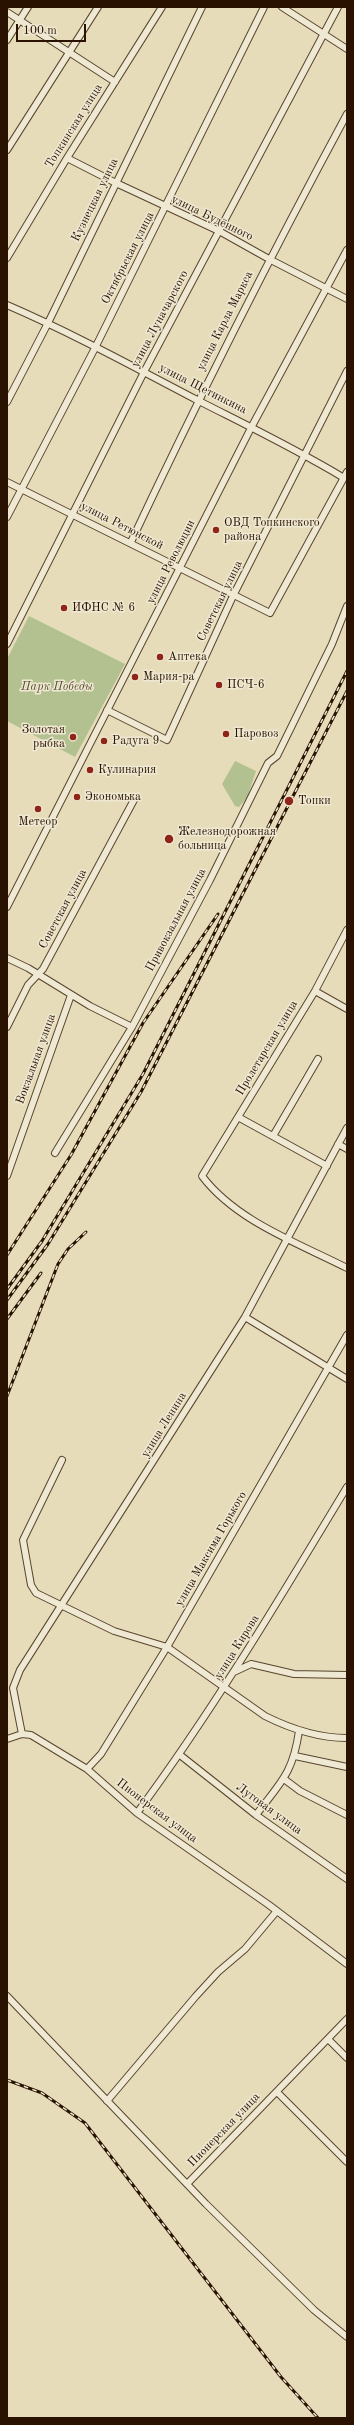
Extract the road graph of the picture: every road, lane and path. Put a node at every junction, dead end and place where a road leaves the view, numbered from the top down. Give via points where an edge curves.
1 (28, 7) edge
2 (98, 7) edge
3 (162, 7) edge
4 (202, 7) edge
5 (264, 7) edge
6 (282, 7) edge
7 (338, 7) edge
8 (7, 12) edge
9 (19, 21) junction
10 (323, 33) junction
11 (7, 40) edge
12 (347, 50) edge
13 (69, 54) junction
14 (115, 82) junction
15 (347, 114) edge
16 (7, 150) edge
17 (66, 158) junction
18 (116, 183) junction
19 (166, 207) junction
20 (219, 231) junction
21 (347, 250) edge
22 (7, 258) edge
23 (269, 260) junction
24 (327, 289) junction
25 (347, 299) edge
26 (7, 305) edge
27 (48, 323) junction
28 (95, 348) junction
29 (347, 371) edge
30 (144, 372) junction
31 (198, 400) junction
32 (7, 402) edge
33 (252, 426) junction
34 (305, 454) junction
35 (345, 475) edge
36 (7, 482) edge
37 (20, 489) junction
38 (72, 513) junction
39 (7, 517) edge
40 (131, 542) junction
41 (180, 568) junction
42 (233, 596) junction
43 (347, 606) edge
44 (7, 644) edge
45 (107, 710) junction
46 (135, 798) dead end
47 (7, 907) edge
48 (347, 930) edge
49 (7, 958) edge
50 (38, 974) junction
51 (315, 991) junction
52 (71, 995) junction
53 (347, 1009) edge
54 (7, 1027) edge
55 (132, 1027) junction
56 (318, 1059) dead end
57 (238, 1117) junction
58 (347, 1128) edge
59 (273, 1136) junction
60 (338, 1144) junction
61 (347, 1149) edge
62 (55, 1153) dead end
63 (327, 1166) junction
64 (7, 1176) edge
65 (288, 1238) junction
66 (347, 1268) edge
67 (245, 1317) junction
68 (347, 1335) edge
69 (328, 1367) junction
70 (347, 1378) edge
71 (62, 1460) dead end
72 (347, 1487) edge
73 (62, 1607) junction
74 (166, 1647) junction
75 (234, 1672) junction
76 (347, 1675) edge
77 (224, 1688) junction
78 (299, 1731) junction
79 (22, 1734) junction
80 (347, 1738) edge
81 (7, 1739) edge
82 (180, 1755) junction
83 (295, 1756) junction
84 (347, 1767) edge
85 (87, 1769) junction
86 (284, 1779) junction
87 (137, 1812) junction
88 (256, 1815) junction
89 (347, 1815) edge
90 (347, 1879) edge
91 (276, 1912) junction
92 (347, 1964) edge
93 (7, 1996) edge
94 (347, 2019) edge
95 (328, 2039) junction
96 (347, 2058) edge
97 (277, 2092) junction
98 (107, 2102) junction
99 (347, 2162) edge
100 (187, 2184) junction
101 (347, 2337) edge

1 - 9 street
2 - 13 street
3 - 14 street, Топкинская улица
4 - 18 street, Кузнецкая улица
5 - 19 street, Октябрьская улица
6 - 10 street
7 - 10 street, улица Луначарского
8 - 9 street
9 - 11 street
9 - 13 street
10 - 12 street
10 - 20 street, улица Луначарского
13 - 14 street
13 - 16 street
14 - 17 street, Топкинская улица
15 - 23 street, улица Карла Маркса
17 - 18 street, улица Будённого
17 - 22 street, Топкинская улица
18 - 19 street, улица Будённого
18 - 27 street, Кузнецкая улица
19 - 20 street, улица Будённого
19 - 28 street, Октябрьская улица
20 - 23 street, улица Будённого
20 - 30 street, улица Луначарского
21 - 24 street, улица Революции
23 - 24 street, улица Будённого
23 - 31 street, улица Карла Маркса
24 - 25 street, улица Будённого
24 - 33 street, улица Революции
26 - 27 street, улица Щетинкина
27 - 28 street, улица Щетинкина
27 - 32 street, Кузнецкая улица
28 - 30 street, улица Щетинкина
28 - 37 street, Октябрьская улица
29 - 34 street, Советская улица
30 - 31 street, улица Щетинкина
30 - 38 street, улица Луначарского
31 - 33 street, улица Щетинкина
31 - 40 street, улица Карла Маркса
33 - 34 street, улица Щетинкина
33 - 41 street, улица Революции
34 - 35 street, улица Щетинкина
34 - 42 street, Советская улица
35 - 42 street, улица Ретюнской via 270,613
36 - 37 street, улица Ретюнской
37 - 38 street, улица Ретюнской
37 - 39 street, Октябрьская улица
38 - 40 street, улица Ретюнской
38 - 44 street, улица Луначарского
40 - 41 street, улица Ретюнской
41 - 42 street, улица Ретюнской
41 - 45 street, улица Революции
42 - 45 street, Советская улица via 167,740
43 - 55 street, Привокзальная улица via 332,644 277,756 268,763 210,880
45 - 47 street, улица Революции
46 - 50 street, Советская улица
48 - 51 street, Пролетарская улица
49 - 50 street
50 - 52 street
50 - 54 street, Советская улица via 28,985
51 - 53 street
51 - 57 street, Пролетарская улица
52 - 55 street
52 - 64 street, Вокзальная улица
55 - 62 street, Привокзальная улица
56 - 59 street
57 - 59 street
57 - 65 street, Пролетарская улица via 202,1176 228,1202
58 - 60 street, улица Ленина
59 - 63 street
60 - 61 street
60 - 63 street, улица Ленина
63 - 65 street, улица Ленина
65 - 66 street
65 - 67 street, улица Ленина
67 - 69 street
67 - 73 street, улица Ленина
68 - 69 street, улица Максима Горького
69 - 70 street
69 - 74 street, улица Максима Горького
71 - 73 street via 23,1540 32,1589
72 - 75 street, улица Кирова
73 - 74 street via 114,1631
73 - 79 street, улица Ленина via 14,1683
74 - 77 street
74 - 85 street, улица Максима Горького via 101,1754
75 - 76 street via 251,1664 294,1674
75 - 77 street, улица Кирова
77 - 78 street via 265,1716
77 - 82 street, улица Кирова
78 - 80 street via 326,1737
78 - 83 street
79 - 81 street
79 - 85 street, Пионерская улица via 37,1739
82 - 87 street, улица Кирова
82 - 88 street, Луговая улица
83 - 84 street
83 - 86 street
85 - 87 street, Пионерская улица
86 - 88 street
86 - 89 street via 300,1791
87 - 91 street, Пионерская улица
88 - 90 street, Луговая улица
91 - 92 street, Пионерская улица
91 - 98 street via 245,1949 218,1972 190,2002
93 - 98 street
94 - 95 street, Пионерская улица
95 - 96 street
95 - 97 street, Пионерская улица
97 - 99 street, Пионерская улица
97 - 100 street, Пионерская улица
98 - 100 street
100 - 101 street via 314,2310

